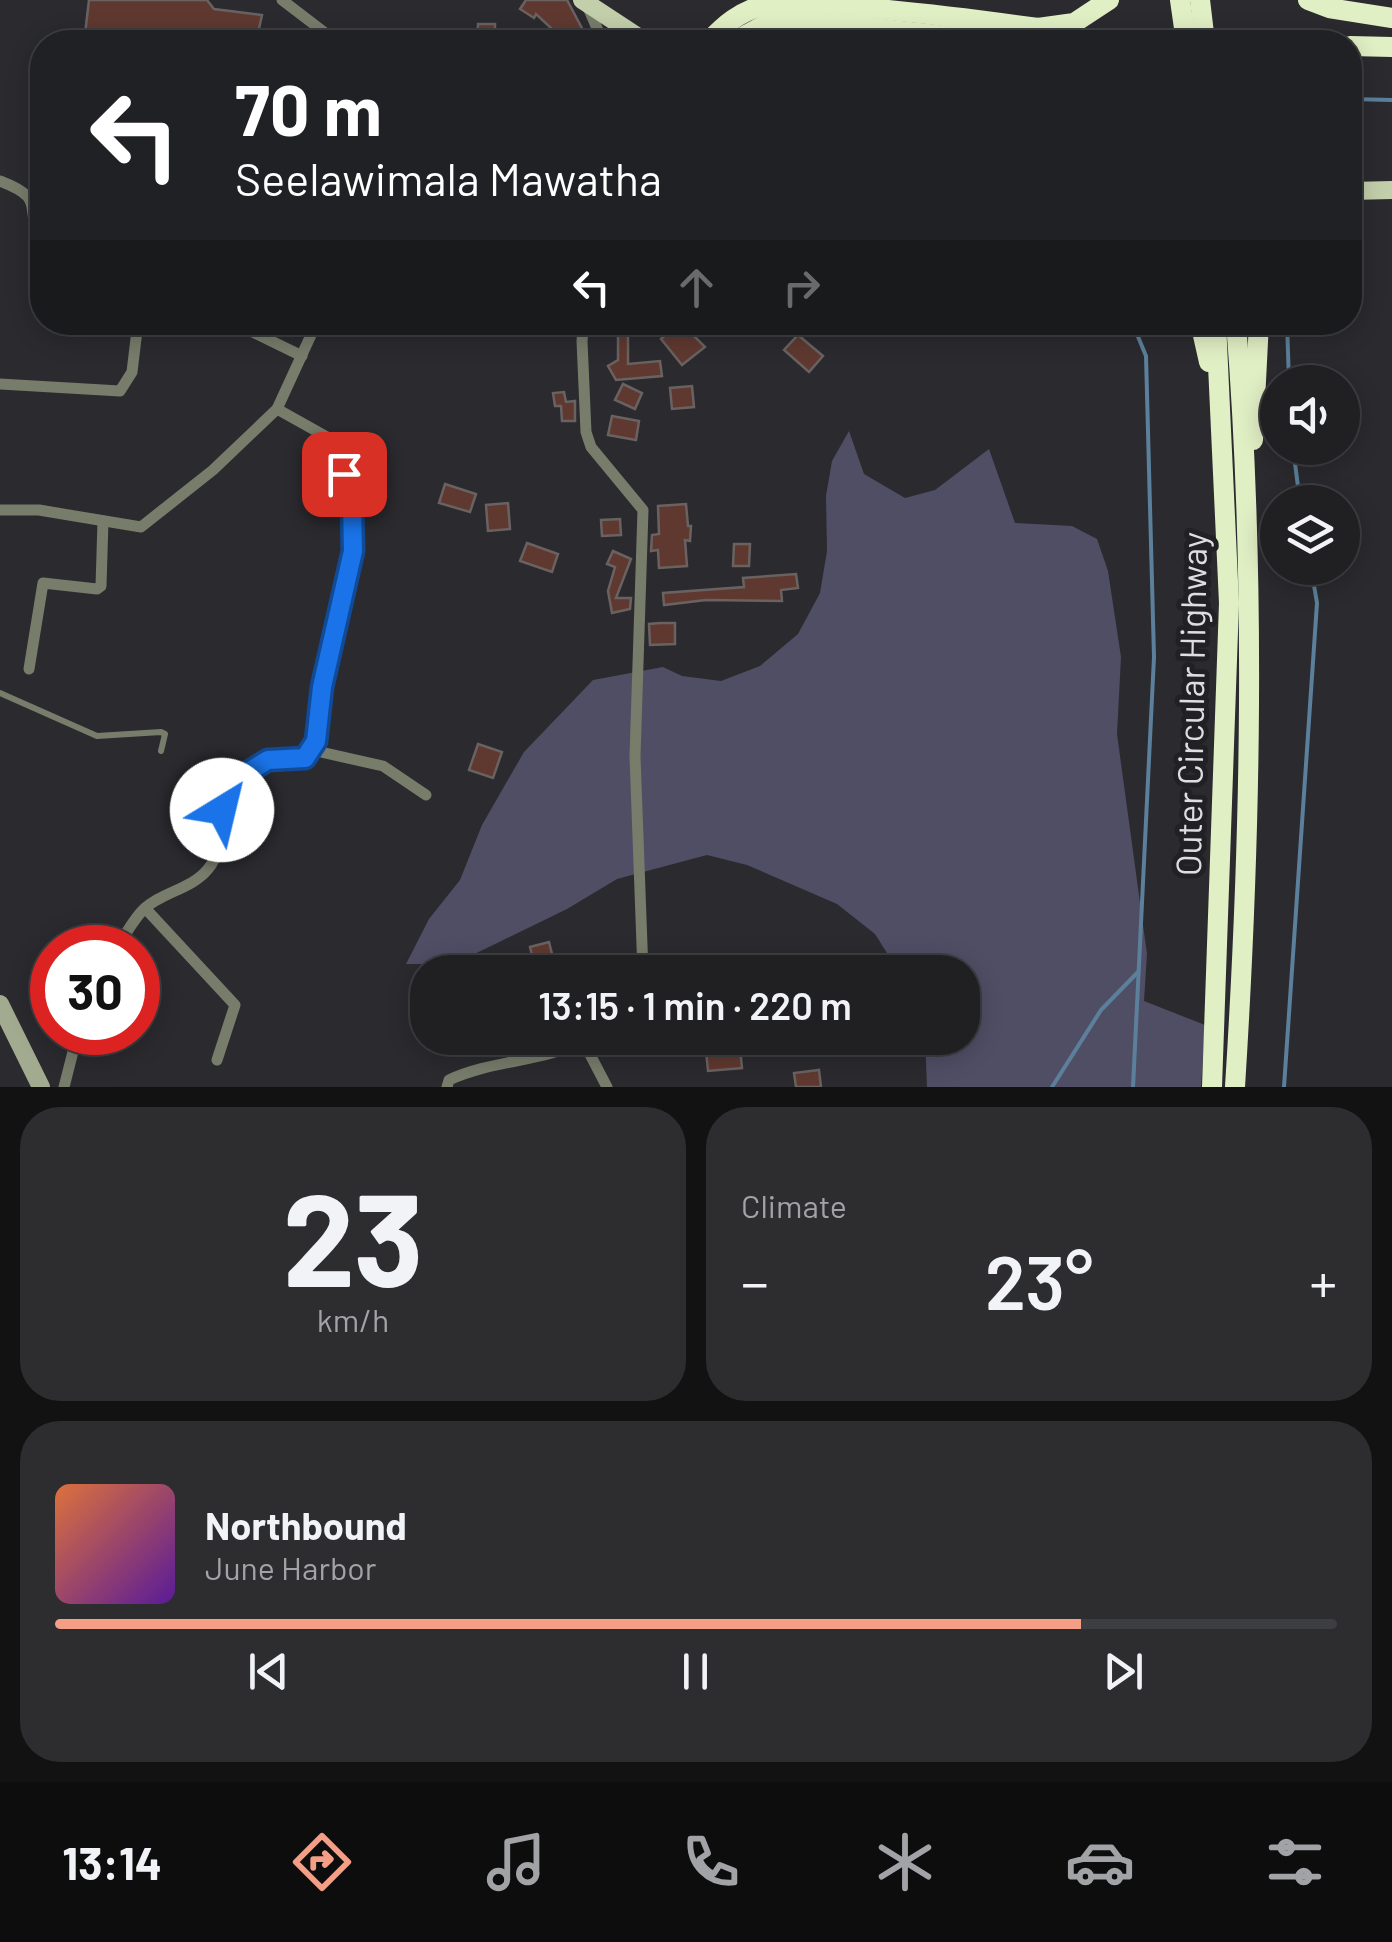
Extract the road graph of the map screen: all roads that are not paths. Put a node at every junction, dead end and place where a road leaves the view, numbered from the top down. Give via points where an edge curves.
1 (282, 0) edge
2 (1109, 0) edge
3 (1180, 0) edge
4 (1200, 0) edge
5 (1308, 0) edge
6 (584, 1) edge
7 (1392, 18) edge
8 (321, 30) edge
9 (597, 30) edge
10 (628, 30) edge
11 (719, 30) edge
12 (755, 30) edge
13 (886, 30) edge
14 (1184, 30) edge
15 (1204, 30) edge
16 (1362, 46) edge
17 (1392, 46) edge
18 (0, 180) edge
19 (1392, 190) edge
20 (1362, 191) edge
21 (30, 198) edge
22 (136, 335) edge
23 (259, 335) edge
24 (311, 335) edge
25 (583, 335) edge
26 (1203, 335) edge
27 (1217, 335) edge
28 (1237, 335) edge
29 (1258, 335) edge
30 (302, 356) junction
31 (0, 384) edge
32 (277, 409) junction
33 (1224, 422) junction
34 (0, 510) edge
35 (103, 522) junction
36 (1246, 554) junction
37 (29, 669) dead end
38 (0, 692) edge
39 (161, 751) dead end
40 (308, 754) junction
41 (426, 795) dead end
42 (145, 908) junction
43 (133, 925) edge
44 (641, 955) edge
45 (0, 1004) edge
46 (72, 1055) edge
47 (536, 1055) edge
48 (592, 1055) edge
49 (217, 1060) dead end
50 (41, 1087) edge
51 (64, 1087) edge
52 (446, 1087) edge
53 (607, 1087) edge
54 (1212, 1087) edge
55 (1235, 1087) edge

1 - 8 street
2 - 11 highway via 1074,23 1038,28 844,2 767,4
3 - 14 highway
4 - 15 highway
5 - 7 highway
6 - 9 street
6 - 10 main road
12 - 13 highway via 808,22
16 - 17 highway
18 - 21 street
19 - 20 main road
22 - 31 street via 132,372 120,391
23 - 30 street
24 - 30 street
25 - 44 street via 586,432 643,510 635,740
26 - 33 highway
27 - 33 highway, Outer Circular Highway
28 - 36 highway, Outer Circular Highway
29 - 36 highway
30 - 32 street
32 - 35 street via 141,528
32 - 40 street via 336,442 352,507 353,551
33 - 54 highway, Outer Circular Highway via 1230,604
34 - 35 street
35 - 37 street via 102,586 43,583
36 - 55 highway, Outer Circular Highway via 1246,910
38 - 39 lane via 96,736 161,732
40 - 41 street via 383,766
40 - 42 street via 268,760 240,777 222,810 210,868
42 - 43 street
42 - 49 street via 235,1004
45 - 50 street
46 - 51 street
47 - 52 street via 477,1066
48 - 53 street

